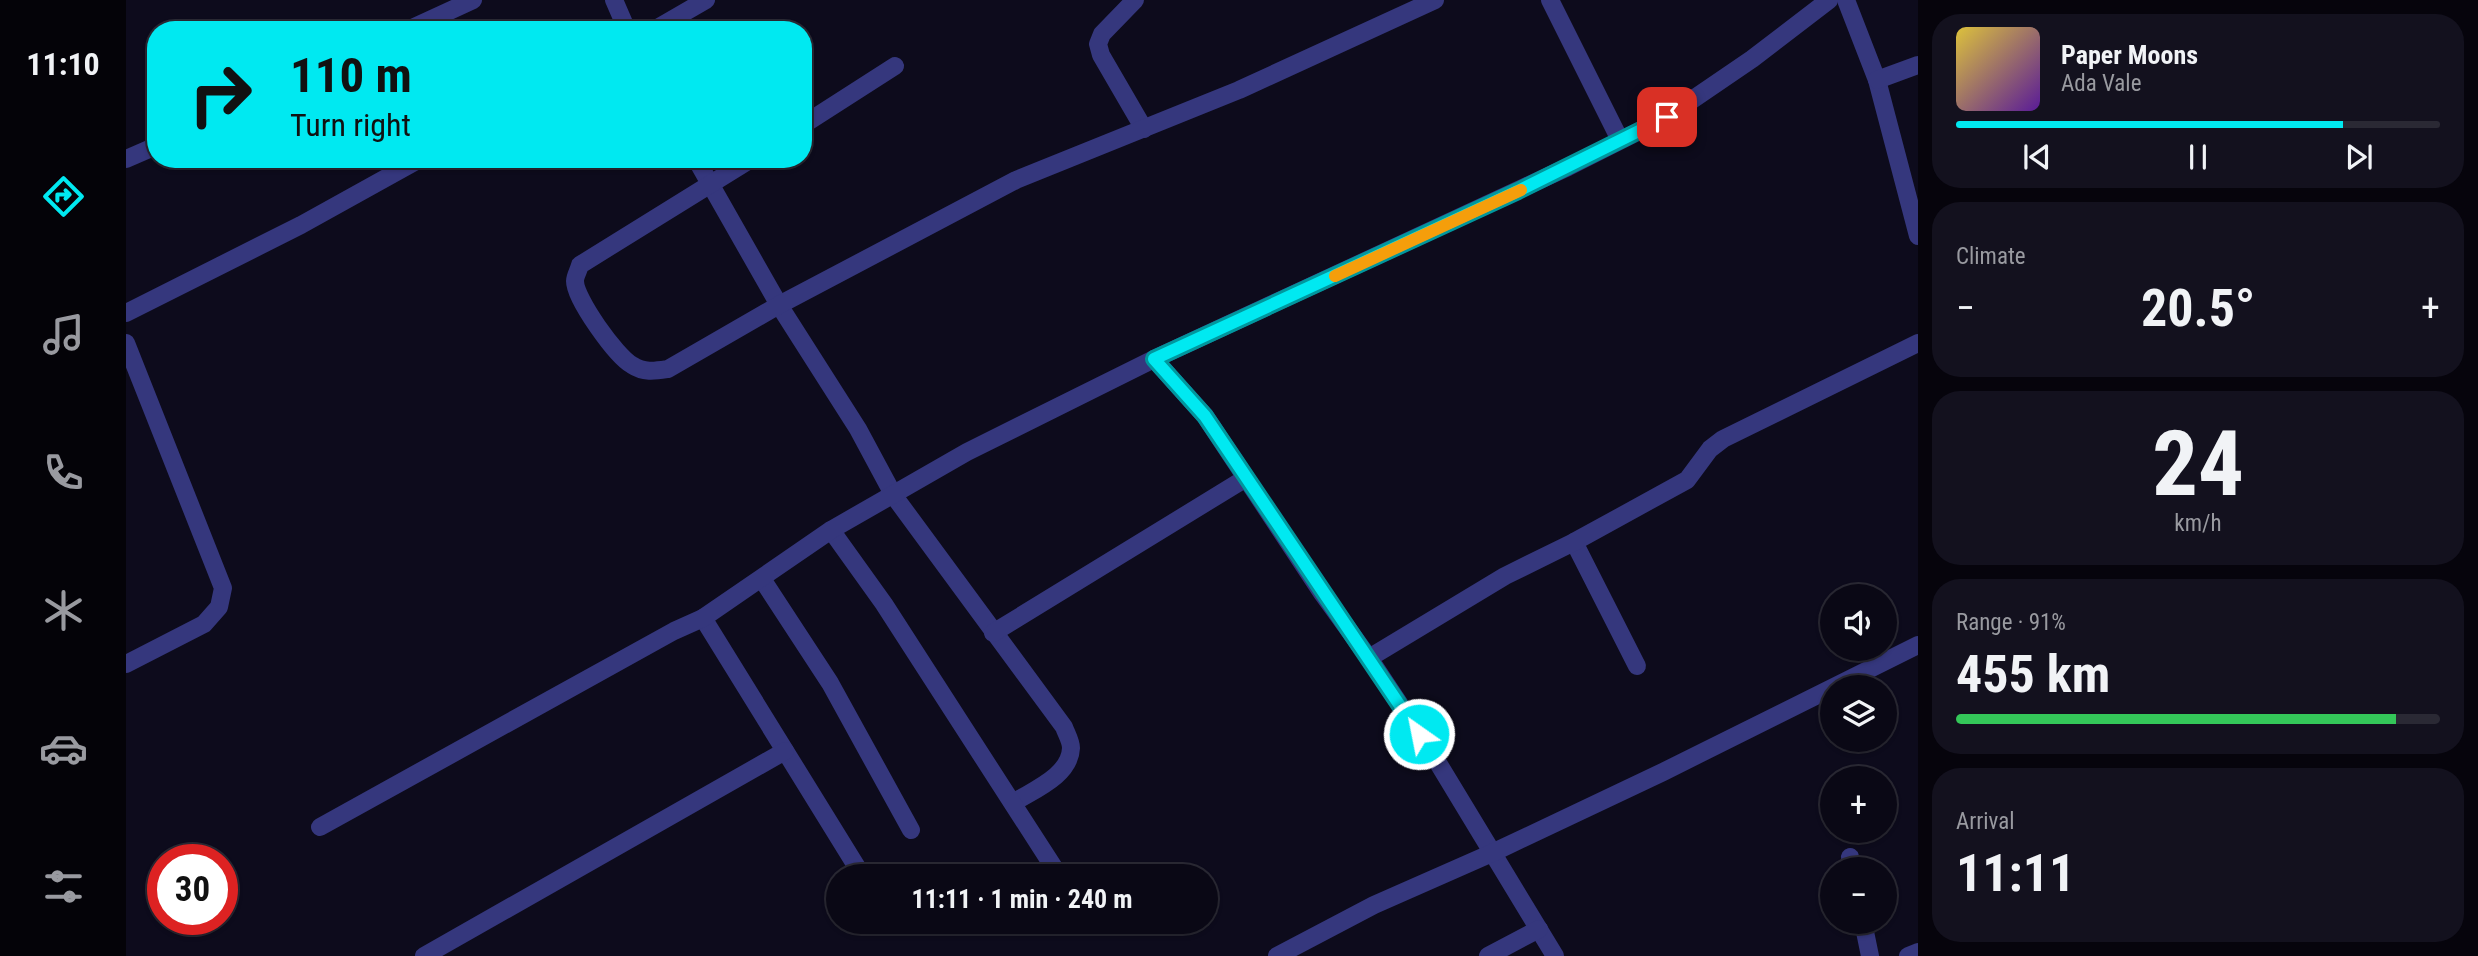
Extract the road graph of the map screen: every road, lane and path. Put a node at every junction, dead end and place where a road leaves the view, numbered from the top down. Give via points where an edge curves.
1 (473, 0) edge
2 (614, 0) edge
3 (705, 0) edge
4 (1135, 0) edge
5 (1435, 0) edge
6 (1550, 0) edge
7 (1829, 0) edge
8 (1846, 0) edge
9 (428, 21) edge
10 (622, 21) edge
11 (669, 21) edge
12 (1918, 65) edge
13 (895, 66) dead end
14 (1877, 80) junction
15 (812, 119) edge
16 (1144, 128) junction
17 (1620, 140) junction
18 (147, 150) edge
19 (126, 159) edge
20 (405, 168) edge
21 (701, 168) edge
22 (737, 168) edge
23 (710, 186) junction
24 (1918, 236) edge
25 (779, 305) junction
26 (126, 313) edge
27 (126, 343) edge
28 (1918, 343) edge
29 (1154, 359) junction
30 (1246, 478) junction
31 (894, 496) junction
32 (831, 530) junction
33 (1574, 542) junction
34 (762, 579) junction
35 (703, 618) junction
36 (993, 633) junction
37 (1918, 645) edge
38 (1369, 658) junction
39 (126, 664) edge
40 (1637, 666) dead end
41 (785, 751) junction
42 (1013, 803) junction
43 (320, 827) dead end
44 (911, 830) dead end
45 (1492, 853) junction
46 (855, 864) edge
47 (1052, 864) edge
48 (1539, 929) junction
49 (1865, 934) edge
50 (1918, 952) edge
51 (424, 956) edge
52 (1277, 956) edge
53 (1488, 956) edge
54 (1555, 956) edge
55 (1870, 956) edge
56 (1908, 956) edge

1 - 9 street
2 - 10 street
3 - 11 street
4 - 16 street via 1098,44
5 - 16 street
6 - 17 street
7 - 17 street via 1667,117
8 - 14 street
12 - 14 street
13 - 15 street
14 - 24 street
16 - 25 street via 1016,180
17 - 29 street
18 - 19 street
20 - 26 street
21 - 23 street
22 - 23 street
23 - 25 street
23 - 25 street via 580,265 575,281 581,299 618,354 632,366 651,372 668,369
25 - 31 street via 859,429
27 - 39 street via 223,588 219,607 204,624
28 - 33 street via 1723,439 1687,480
29 - 30 street via 1205,416
29 - 31 street via 967,452
30 - 36 street
30 - 38 street
31 - 32 street
31 - 36 street
32 - 34 street
32 - 42 street
33 - 38 street via 1505,576
33 - 40 street
34 - 35 street
34 - 44 street via 830,683
35 - 41 street
35 - 43 street
36 - 42 street via 1064,727 1071,746 1066,765
37 - 45 street
38 - 45 street
41 - 46 street
41 - 51 street
42 - 47 street
45 - 48 street
45 - 52 street via 1374,905
48 - 53 street
48 - 54 street
49 - 55 street
50 - 56 street

